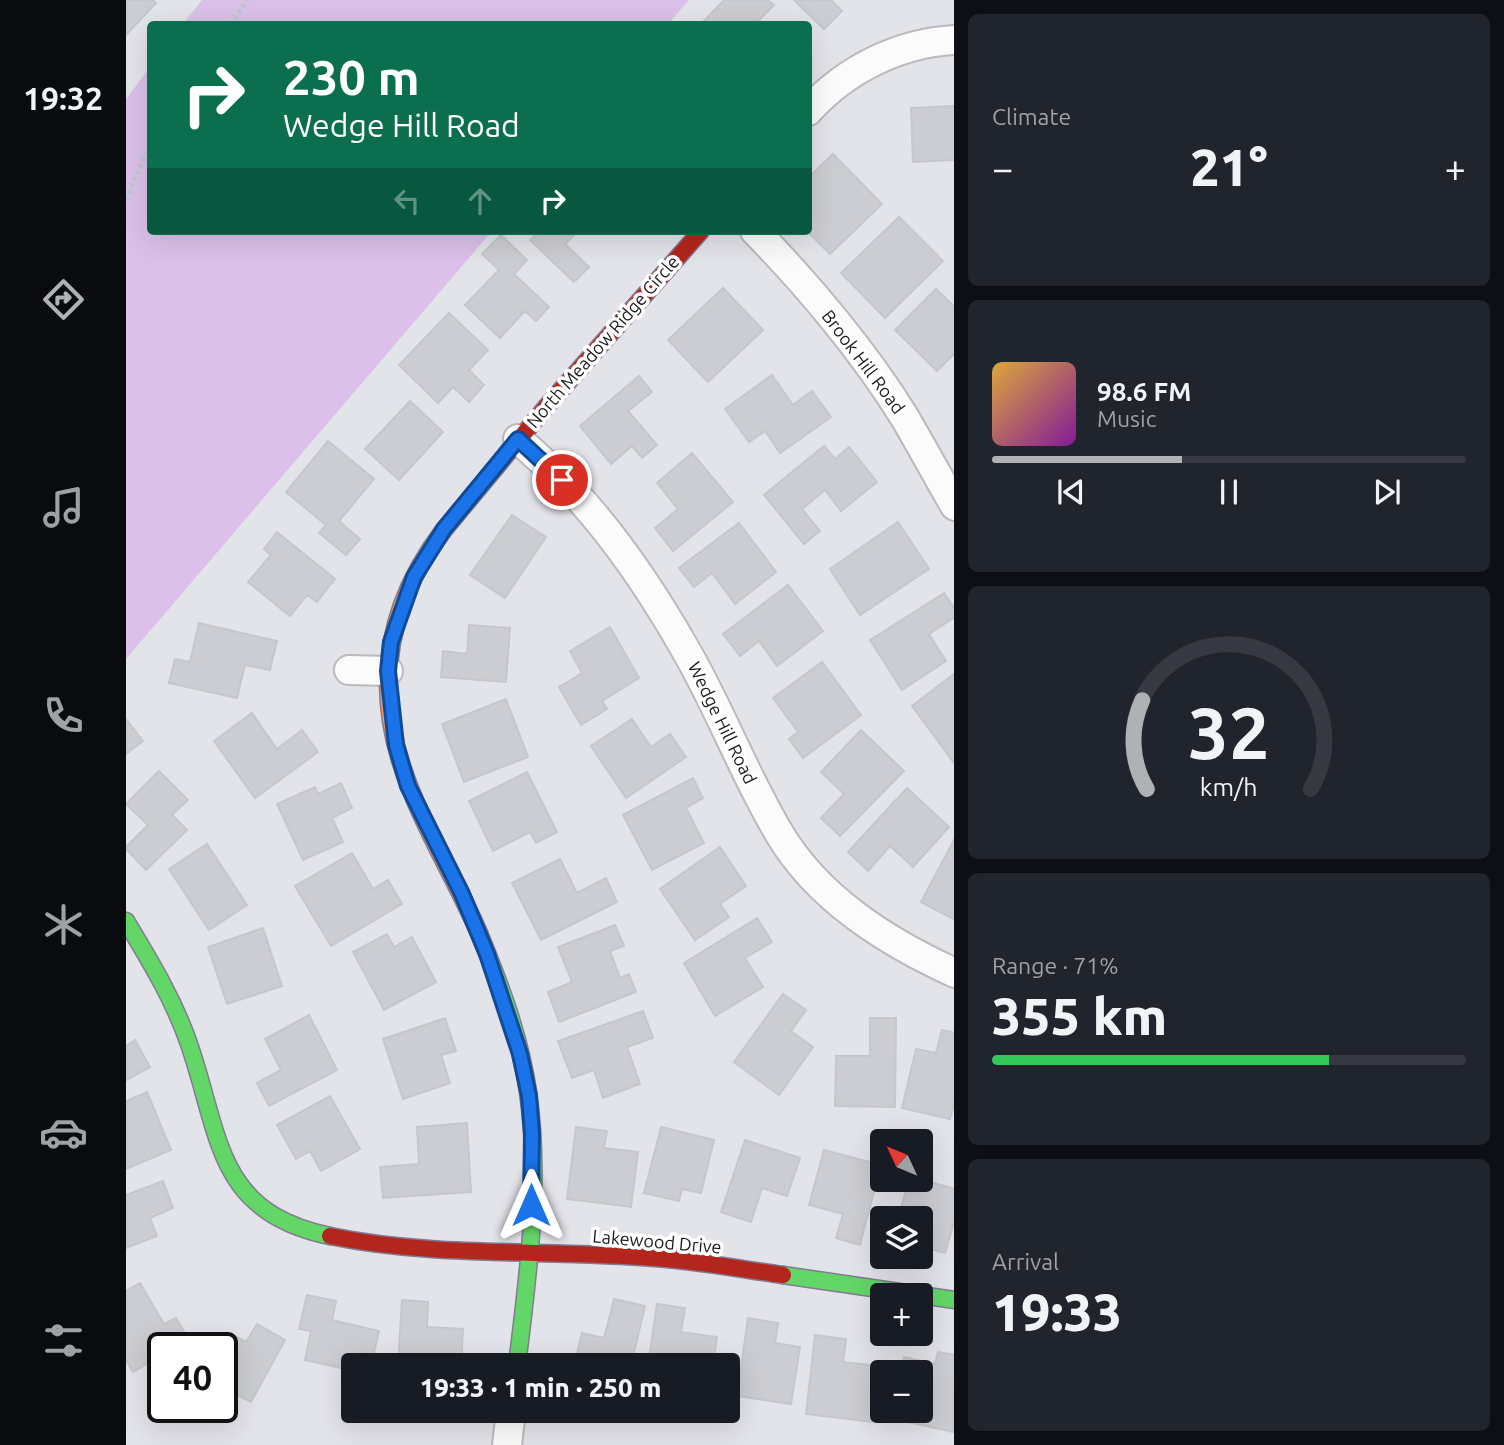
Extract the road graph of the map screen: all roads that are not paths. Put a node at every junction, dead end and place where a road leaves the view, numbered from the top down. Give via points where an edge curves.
1 (954, 40) edge
2 (812, 108) edge
3 (697, 235) edge
4 (759, 235) edge
5 (518, 439) junction
6 (954, 506) edge
7 (349, 670) dead end
8 (388, 671) junction
9 (126, 921) edge
10 (954, 973) edge
11 (531, 1252) junction
12 (954, 1300) edge
13 (518, 1353) edge
14 (510, 1423) edge
15 (507, 1445) edge

1 - 2 street via 897,50 848,76
3 - 5 street, North Meadow Ridge Circle
4 - 6 street, Brook Hill Road via 877,377
5 - 8 street, North Meadow Ridge Circle via 444,529 414,577 391,642
5 - 10 street, Wedge Hill Road via 604,528 653,597 689,655 780,836 818,883 869,927
7 - 8 street
8 - 11 street, North Meadow Ridge Circle via 396,745 408,786 481,939 520,1054 532,1133
9 - 11 street, Lakewood Drive via 176,1008 229,1170 264,1209 308,1231 370,1244
11 - 12 street, Lakewood Drive via 656,1258
11 - 13 street, North Meadow Ridge Circle
14 - 15 street

